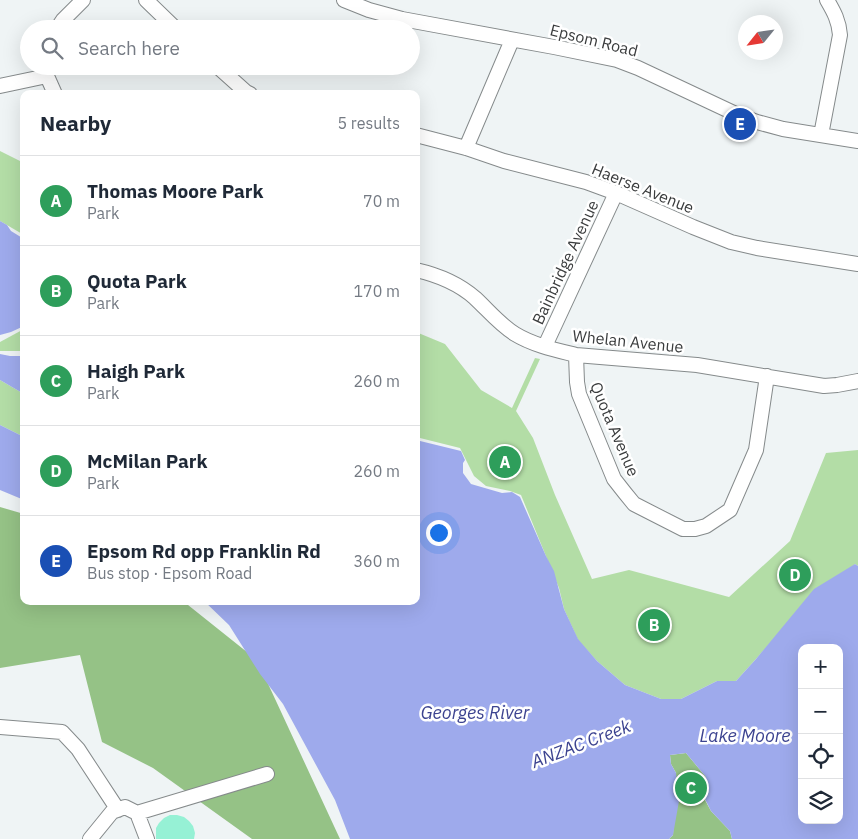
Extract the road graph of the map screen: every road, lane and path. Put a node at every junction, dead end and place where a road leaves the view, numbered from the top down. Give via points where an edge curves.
1 (83, 0) edge
2 (146, 0) edge
3 (344, 0) edge
4 (827, 0) edge
5 (63, 20) edge
6 (167, 20) edge
7 (407, 20) edge
8 (420, 22) edge
9 (512, 40) junction
10 (34, 75) edge
11 (48, 75) edge
12 (227, 75) edge
13 (0, 86) edge
14 (54, 90) edge
15 (244, 90) edge
16 (821, 135) junction
17 (420, 137) edge
18 (858, 141) edge
19 (466, 148) junction
20 (616, 193) junction
21 (858, 264) edge
22 (420, 271) edge
23 (545, 346) junction
24 (576, 355) junction
25 (767, 376) junction
26 (858, 381) edge
27 (0, 727) edge
28 (267, 774) dead end
29 (118, 810) junction
30 (137, 814) junction
31 (90, 839) edge
32 (147, 839) edge

1 - 5 street
2 - 6 street
3 - 7 street, Epsom Road
4 - 16 street via 835,13 840,35
8 - 9 street, Epsom Road
9 - 16 street, Epsom Road via 617,60 748,119
9 - 19 street
10 - 13 street
11 - 14 street
12 - 15 street
16 - 18 street, Epsom Road
17 - 19 street, Haerse Avenue
19 - 20 street, Haerse Avenue
20 - 21 street, Haerse Avenue via 732,242
20 - 23 street, Bainbridge Avenue
22 - 23 street, Whelan Avenue via 465,290 507,328 526,340
23 - 24 street, Whelan Avenue
24 - 25 street, Whelan Avenue via 697,365
24 - 25 street, Quota Avenue via 579,394 614,479 634,504 684,529 706,526 730,510 756,450
25 - 26 street, Whelan Avenue via 824,386
27 - 29 street via 62,732 78,749
28 - 30 street
29 - 30 street via 125,807
29 - 31 street via 112,812
30 - 32 street

